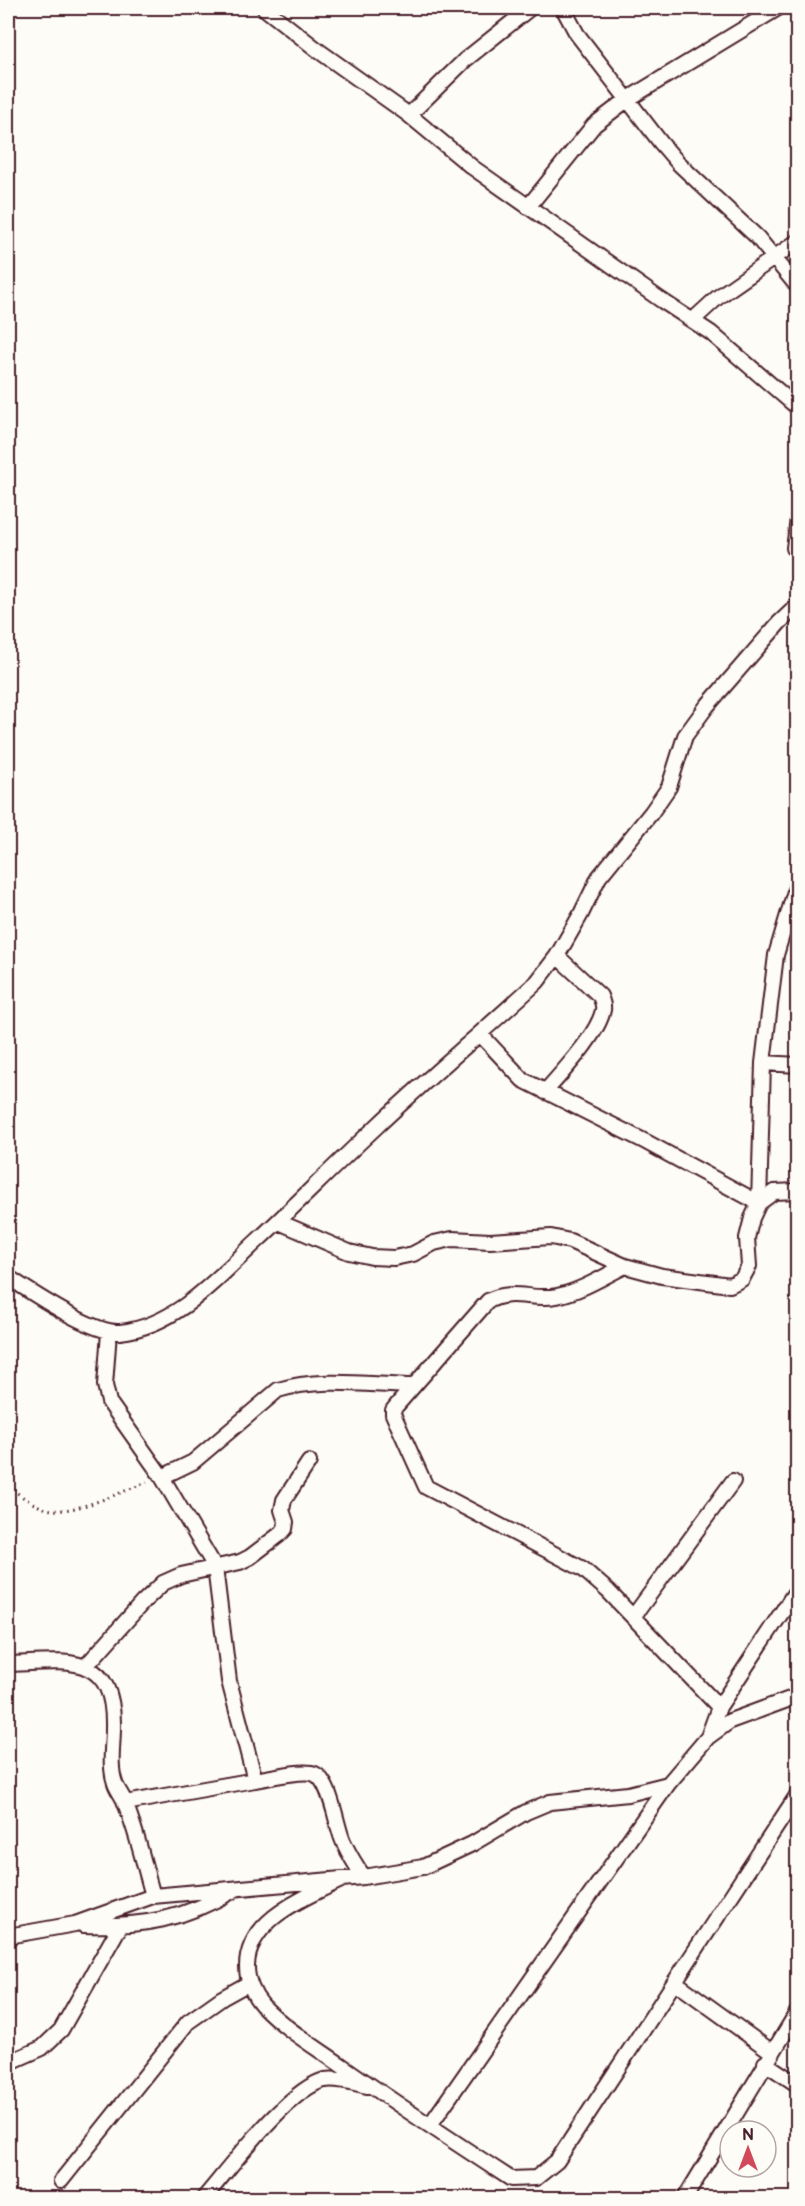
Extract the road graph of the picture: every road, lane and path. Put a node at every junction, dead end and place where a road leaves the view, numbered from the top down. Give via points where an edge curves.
1 (264, 8) edge
2 (530, 8) edge
3 (563, 8) edge
4 (778, 8) edge
5 (628, 99) junction
6 (409, 115) junction
7 (528, 207) junction
8 (798, 241) edge
9 (774, 257) junction
10 (798, 287) edge
11 (693, 320) junction
12 (798, 408) edge
13 (798, 519) edge
14 (798, 555) edge
15 (798, 605) edge
16 (798, 881) edge
17 (557, 956) junction
18 (480, 1034) junction
19 (763, 1063) junction
20 (798, 1065) edge
21 (545, 1092) junction
22 (798, 1191) edge
23 (759, 1203) junction
24 (279, 1222) junction
25 (625, 1266) junction
26 (8, 1278) edge
27 (109, 1332) junction
28 (413, 1386) junction
29 (309, 1462) dead end
30 (162, 1476) junction
31 (733, 1481) dead end
32 (8, 1486) edge
33 (215, 1567) junction
34 (798, 1588) edge
35 (633, 1617) junction
36 (8, 1664) edge
37 (86, 1666) junction
38 (798, 1696) edge
39 (719, 1707) junction
40 (708, 1737) junction
41 (255, 1780) junction
42 (668, 1784) junction
43 (798, 1794) edge
44 (125, 1803) junction
45 (364, 1877) junction
46 (341, 1880) junction
47 (239, 1887) junction
48 (153, 1896) junction
49 (75, 1924) junction
50 (120, 1926) junction
51 (8, 1936) edge
52 (675, 1982) junction
53 (249, 1983) junction
54 (798, 2011) edge
55 (769, 2058) junction
56 (8, 2063) edge
57 (798, 2085) edge
58 (372, 2087) junction
59 (430, 2125) junction
60 (61, 2181) dead end
61 (204, 2199) edge
62 (685, 2199) edge

1 - 6 street
2 - 6 street via 465,60
3 - 5 street via 577,34
4 - 5 street
5 - 7 street via 594,125
5 - 9 street via 680,164
6 - 7 street
7 - 11 street
8 - 9 street
9 - 10 street
9 - 11 street
11 - 12 street
13 - 14 street via 794,548
15 - 17 street via 707,706 686,736 669,787 598,876
16 - 19 street via 776,956
17 - 18 street via 537,982
17 - 21 street via 600,996 603,1012 589,1037
18 - 21 street via 523,1080
18 - 24 street
19 - 20 street
19 - 23 street
21 - 23 street
22 - 23 street via 774,1192
23 - 25 street via 747,1238 749,1266 742,1279 730,1285 662,1276
24 - 25 street via 372,1257 413,1254 453,1239 550,1238 570,1241
24 - 27 street via 193,1300 153,1324
25 - 28 street via 572,1293 537,1298 499,1295 488,1301
26 - 27 street via 51,1306
27 - 30 street via 105,1385 108,1401
28 - 30 street via 319,1383 295,1384 278,1390 193,1462
28 - 35 street via 393,1414 426,1487 583,1569
29 - 33 street via 284,1500 285,1529 240,1562
30 - 32 path via 86,1506 53,1510 31,1503
30 - 33 street
31 - 35 street
33 - 37 street via 163,1583
33 - 41 street via 229,1681
34 - 39 street
35 - 39 street
36 - 37 street via 70,1662
37 - 44 street via 106,1682 114,1712 112,1770
38 - 40 street via 730,1721
39 - 40 street
40 - 42 street
41 - 44 street
41 - 45 street via 314,1774 324,1783 342,1839
42 - 45 street via 628,1794 550,1802 423,1867
42 - 59 street
43 - 52 street
44 - 48 street
45 - 46 street
46 - 47 street
46 - 53 street via 297,1901 267,1922 248,1954
47 - 48 street
47 - 50 street via 184,1914
48 - 49 street
49 - 50 street
49 - 51 street
50 - 56 street via 61,2030 42,2048
52 - 55 street
52 - 59 street via 557,2161 536,2178 511,2179
53 - 58 street via 260,2003 284,2025
53 - 60 street via 188,2022
54 - 55 street
55 - 57 street
55 - 62 street
58 - 59 street
58 - 61 street via 326,2080 308,2087 288,2102

